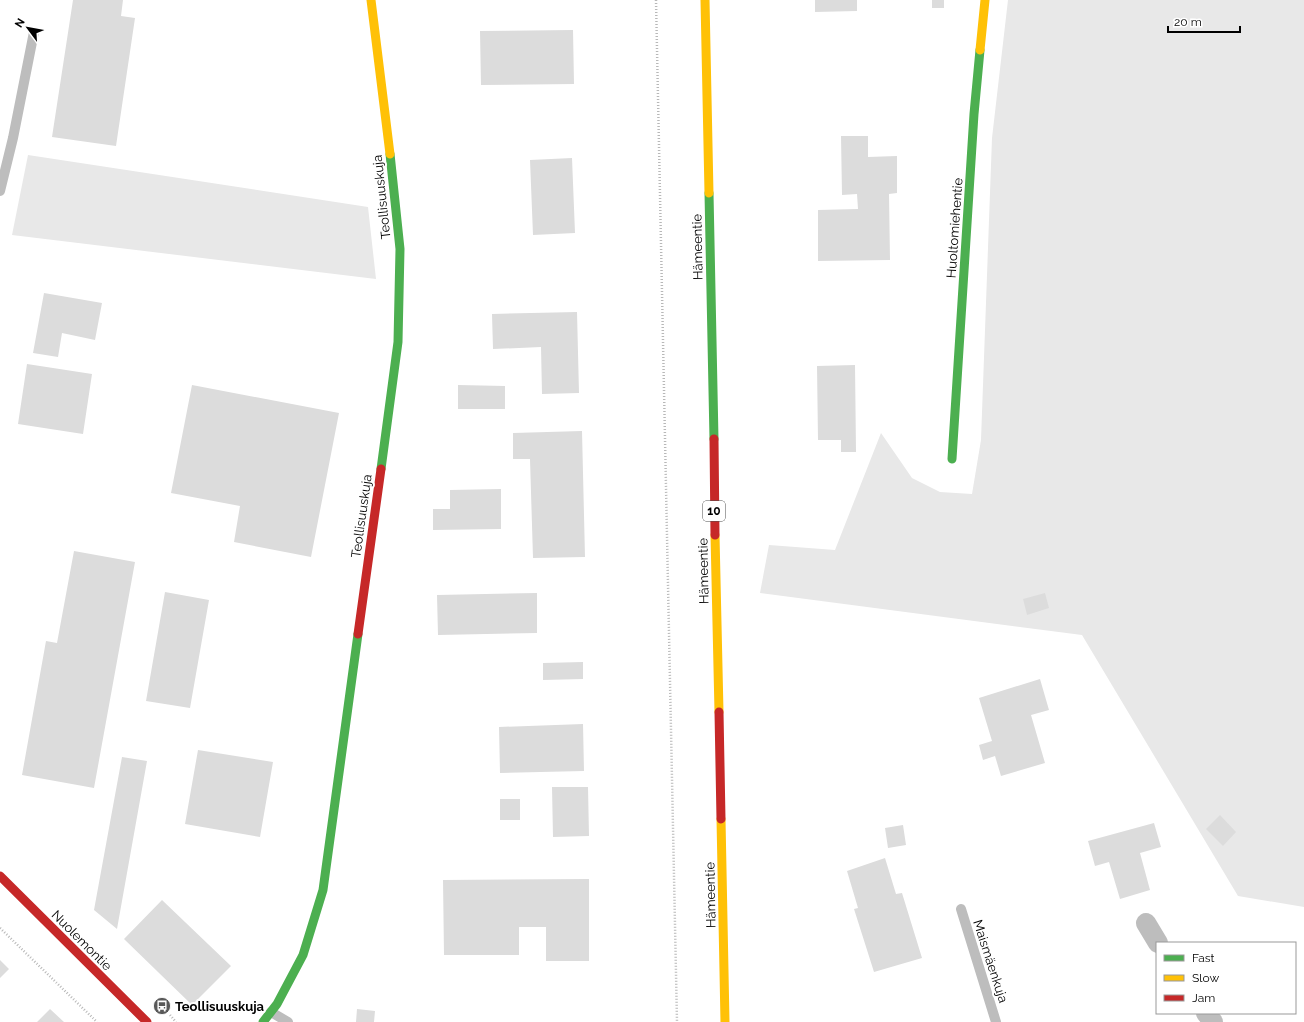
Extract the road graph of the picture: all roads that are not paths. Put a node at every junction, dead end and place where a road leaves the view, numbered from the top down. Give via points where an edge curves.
1 (371, 0) edge
2 (705, 0) edge
3 (985, 0) edge
4 (34, 32) dead end
5 (0, 190) edge
6 (952, 459) dead end
7 (0, 876) edge
8 (961, 909) dead end
9 (1146, 923) dead end
10 (1157, 942) edge
11 (271, 1012) junction
12 (1207, 1014) edge
13 (146, 1022) edge
14 (263, 1022) edge
15 (288, 1022) edge
16 (725, 1022) edge
17 (996, 1022) edge
18 (1214, 1022) edge

1 - 11 main road, Teollisuuskuja via 400,249 398,342 323,890 303,955
2 - 16 main road, Hämeentie / 10
3 - 6 main road, Huoltomiehentie via 974,114
4 - 5 lane
7 - 13 main road, Nuolemontie
8 - 17 lane, Maismäenkuja
9 - 10 street
11 - 14 main road, Teollisuuskuja
11 - 15 lane
12 - 18 street

